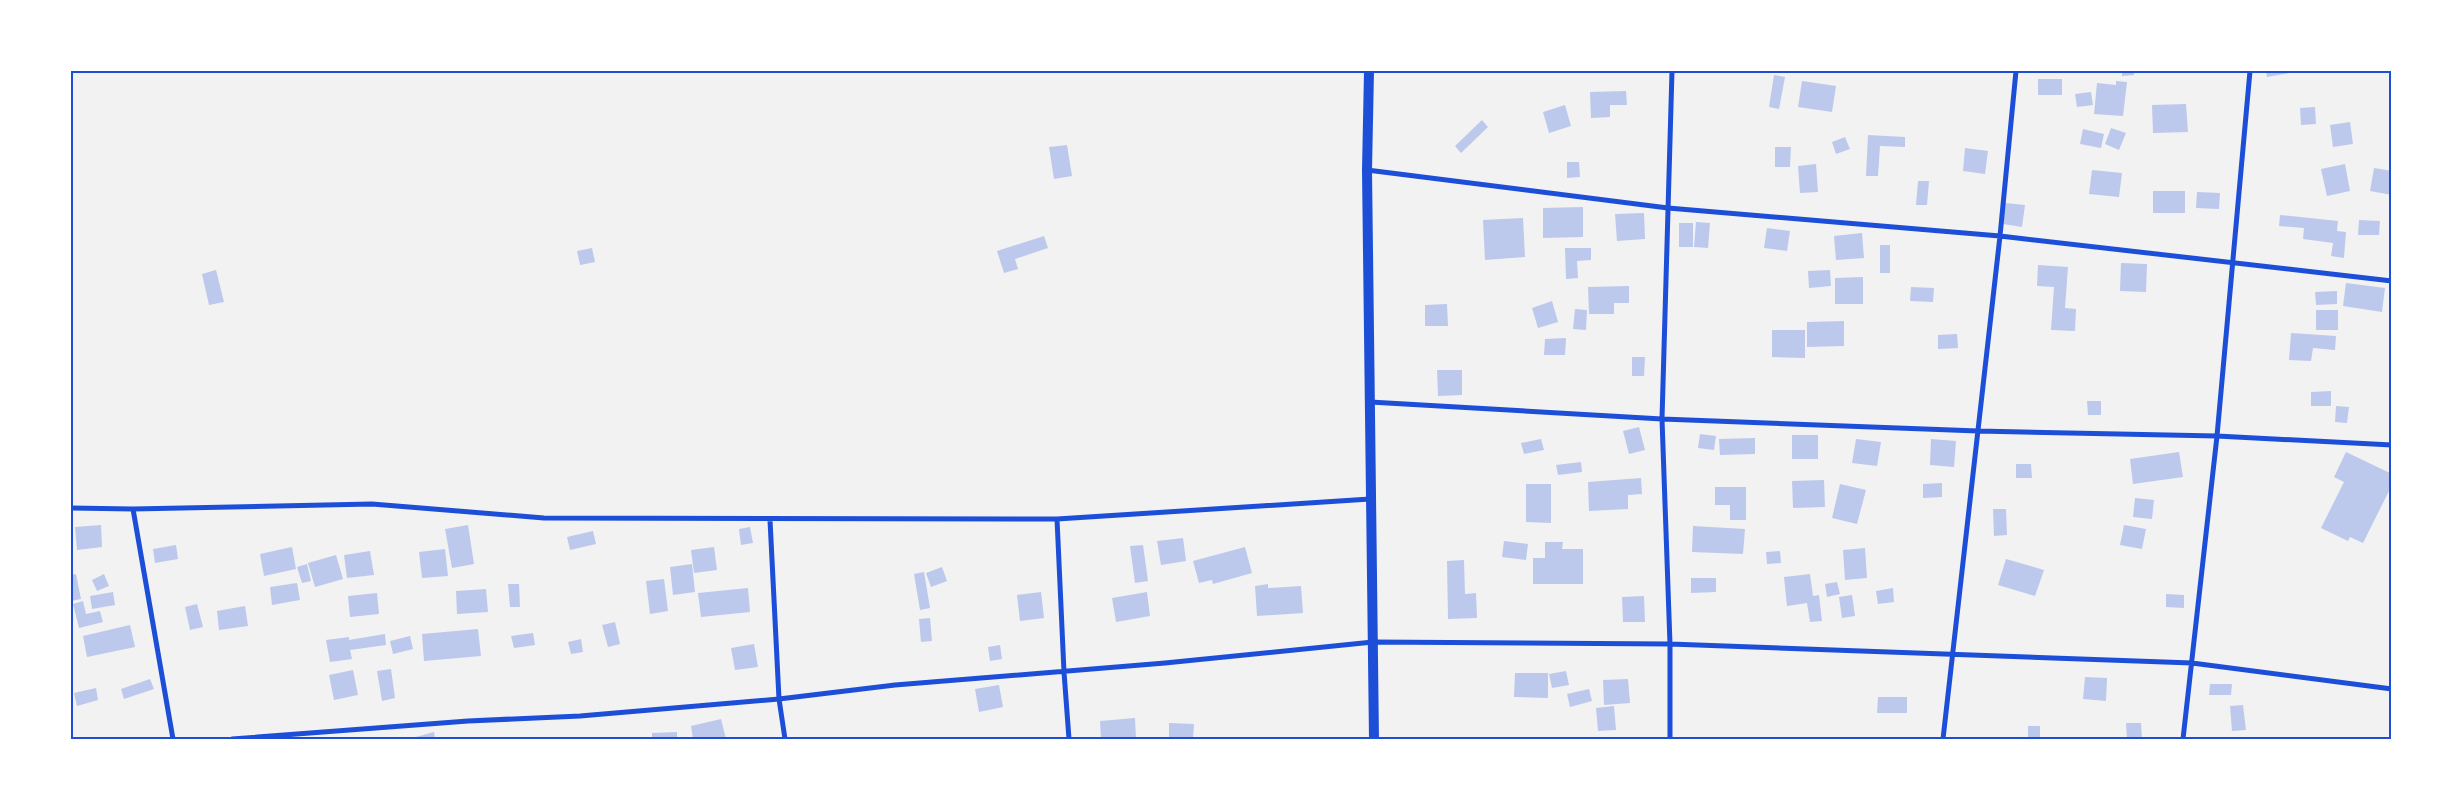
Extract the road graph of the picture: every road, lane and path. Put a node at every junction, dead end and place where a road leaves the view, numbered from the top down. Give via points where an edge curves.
1 (1369, 71) edge
2 (1672, 71) edge
3 (2016, 71) edge
4 (2250, 71) edge
5 (1367, 170) junction
6 (1668, 208) junction
7 (2000, 236) junction
8 (2234, 263) junction
9 (2392, 281) edge
10 (1369, 402) junction
11 (1662, 419) junction
12 (1978, 431) junction
13 (2217, 436) junction
14 (2392, 445) edge
15 (1370, 499) junction
16 (71, 508) edge
17 (133, 509) junction
18 (1057, 519) junction
19 (770, 520) junction
20 (1373, 642) junction
21 (1670, 644) junction
22 (1951, 656) junction
23 (2192, 663) junction
24 (1064, 672) junction
25 (2392, 689) edge
26 (779, 699) junction
27 (173, 739) edge
28 (232, 739) edge
29 (785, 739) edge
30 (1069, 739) edge
31 (1374, 739) edge
32 (1670, 739) edge
33 (1942, 739) edge
34 (2183, 739) edge

1 - 5 main road
2 - 6 street
3 - 7 street
4 - 8 street
5 - 6 street
5 - 10 main road
6 - 7 street
6 - 11 street
7 - 8 street
7 - 12 street
8 - 9 street
8 - 13 street
10 - 11 street
10 - 15 main road
11 - 12 street
11 - 21 street
12 - 13 street
12 - 22 street
13 - 14 street
13 - 23 street
15 - 18 street
15 - 20 main road
16 - 17 street
17 - 19 street via 372,504 544,518
17 - 27 street
18 - 19 street
18 - 24 street
19 - 26 street
20 - 21 street
20 - 24 street
20 - 31 main road
21 - 22 street
21 - 32 street
22 - 23 street
22 - 33 street
23 - 25 street
23 - 34 street
24 - 26 street via 894,685
24 - 30 street
26 - 28 street
26 - 29 street

